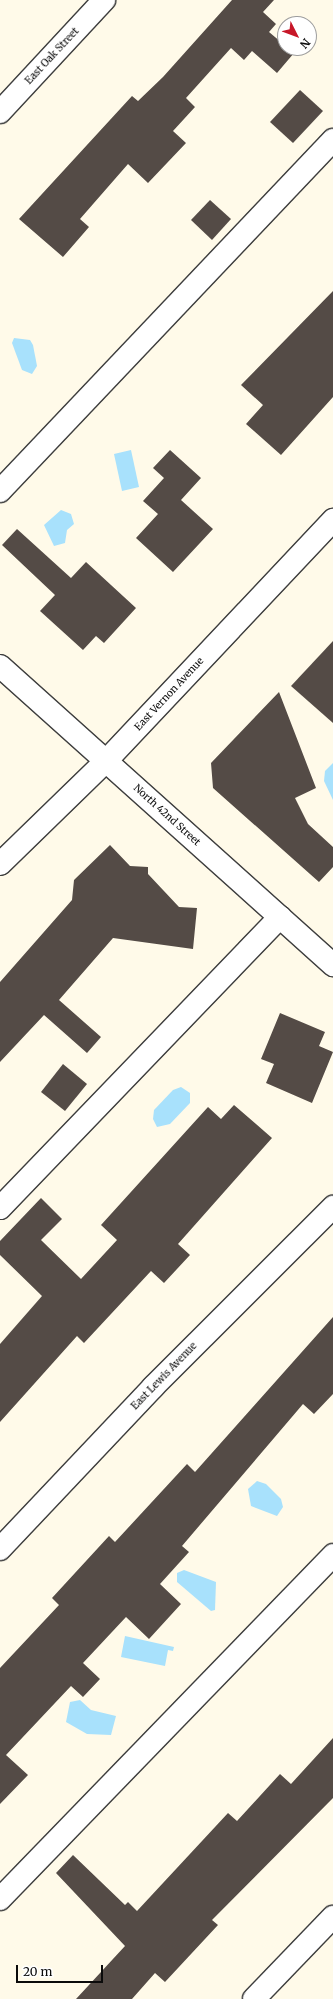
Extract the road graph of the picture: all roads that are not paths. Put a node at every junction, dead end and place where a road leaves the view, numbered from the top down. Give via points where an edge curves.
1 (104, 0) edge
2 (0, 112) edge
3 (333, 140) edge
4 (0, 491) edge
5 (333, 520) edge
6 (0, 666) edge
7 (106, 760) junction
8 (0, 864) edge
9 (280, 917) junction
10 (333, 965) edge
11 (333, 1207) edge
12 (0, 1208) edge
13 (0, 1548) edge
14 (333, 1555) edge
15 (0, 1899) edge
16 (333, 1916) edge
17 (254, 1999) edge

1 - 2 street, East Oak Street
3 - 4 street
5 - 7 street, East Vernon Avenue
6 - 7 street, North 42nd Street
7 - 8 street, East Vernon Avenue
7 - 9 street, North 42nd Street
9 - 10 street, North 42nd Street
9 - 12 street
11 - 13 street, East Lewis Avenue via 153,1387
14 - 15 street
16 - 17 street

